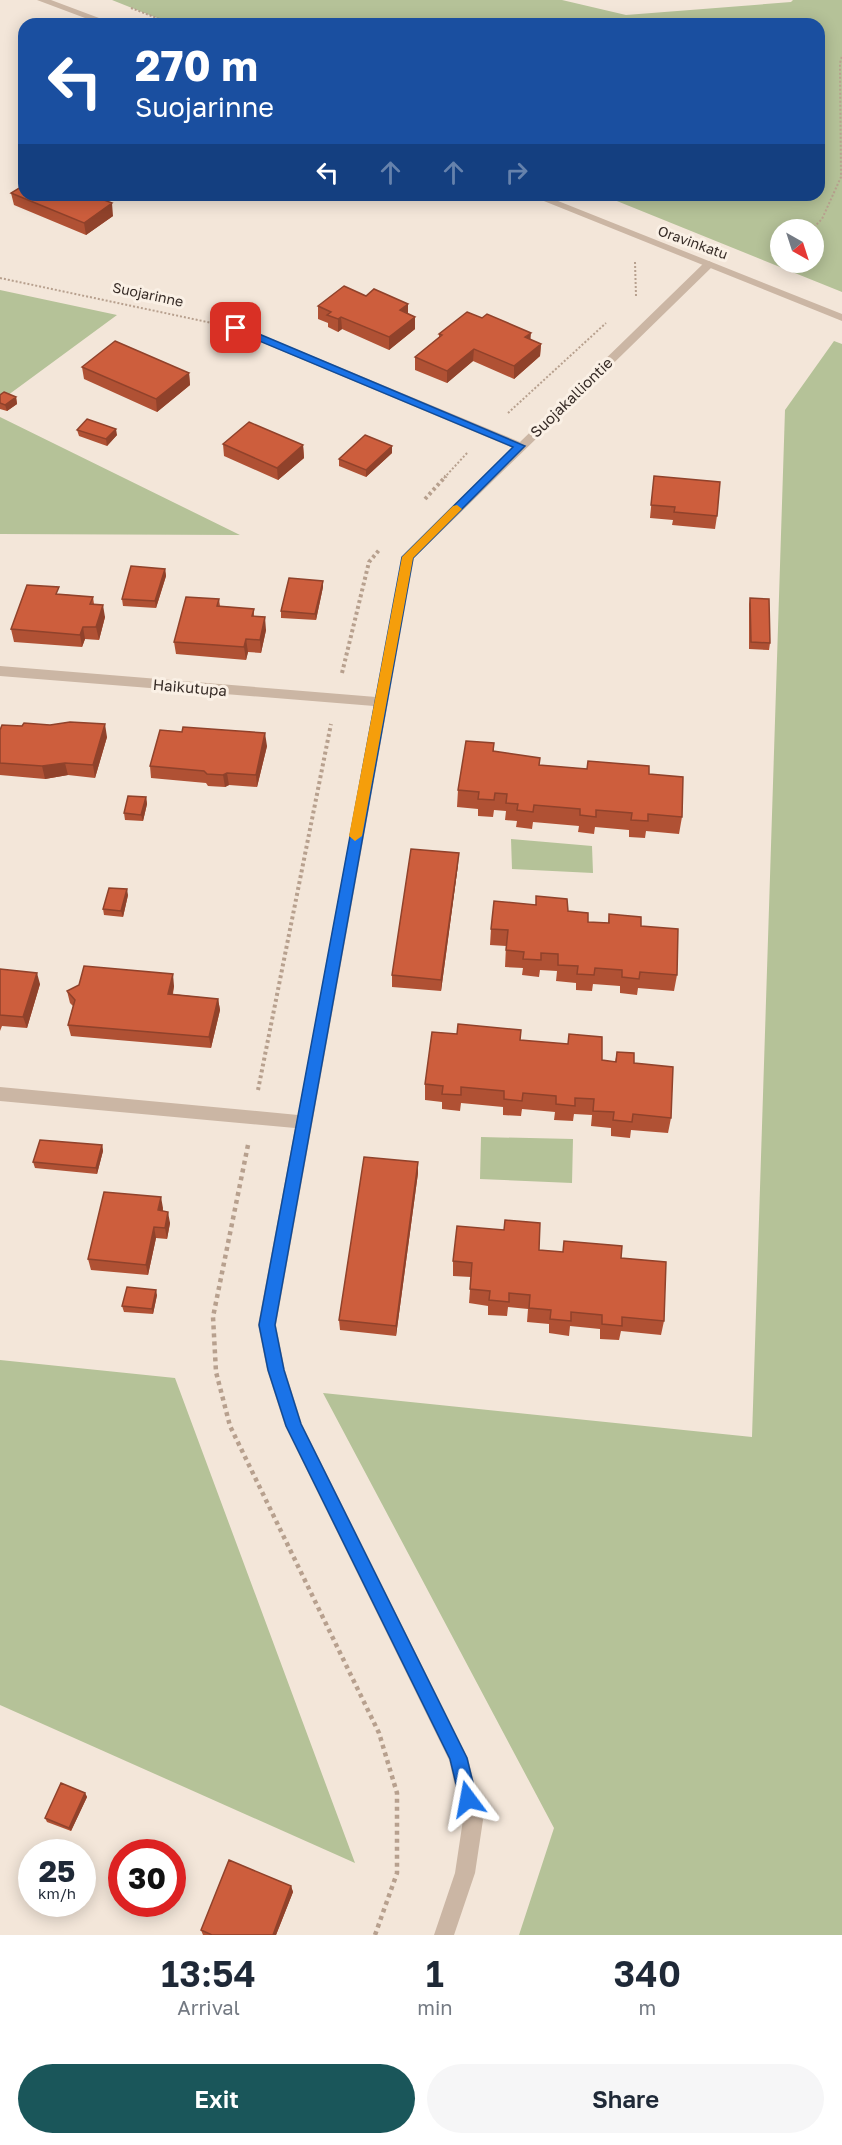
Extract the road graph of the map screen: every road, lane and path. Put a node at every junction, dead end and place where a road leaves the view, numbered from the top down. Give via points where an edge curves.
1 (42, 0) edge
2 (122, 4) dead end
3 (93, 18) edge
4 (157, 18) edge
5 (842, 56) edge
6 (549, 201) edge
7 (822, 219) edge
8 (656, 244) junction
9 (709, 264) junction
10 (0, 278) edge
11 (629, 302) dead end
12 (612, 318) dead end
13 (842, 318) edge
14 (236, 328) joint
15 (486, 432) junction
16 (520, 446) junction
17 (424, 501) dead end
18 (384, 544) dead end
19 (0, 671) edge
20 (336, 699) junction
21 (380, 702) junction
22 (0, 1094) edge
23 (253, 1117) junction
24 (304, 1122) junction
25 (375, 1935) edge
26 (444, 1935) edge

1 - 3 street
2 - 4 path
5 - 7 path via 842,177
6 - 8 street, Oravinkatu
8 - 9 street, Oravinkatu
8 - 11 path via 635,262 638,295
9 - 13 street, Oravinkatu
9 - 16 street, Suojakalliontie
10 - 14 path, Suojarinne
12 - 15 path
14 - 15 street
15 - 16 street
15 - 17 path
16 - 21 street, Suojakalliontie via 408,557
18 - 20 path via 369,562
19 - 20 street, Haikutupa
20 - 21 street, Haikutupa
20 - 23 path
21 - 24 street, Suojakalliontie
22 - 23 street
23 - 24 street
23 - 25 path via 213,1317 216,1372 230,1426 379,1733 397,1793 397,1873
24 - 26 street, Suojakalliontie via 267,1325 294,1426 458,1758 473,1820 465,1873

